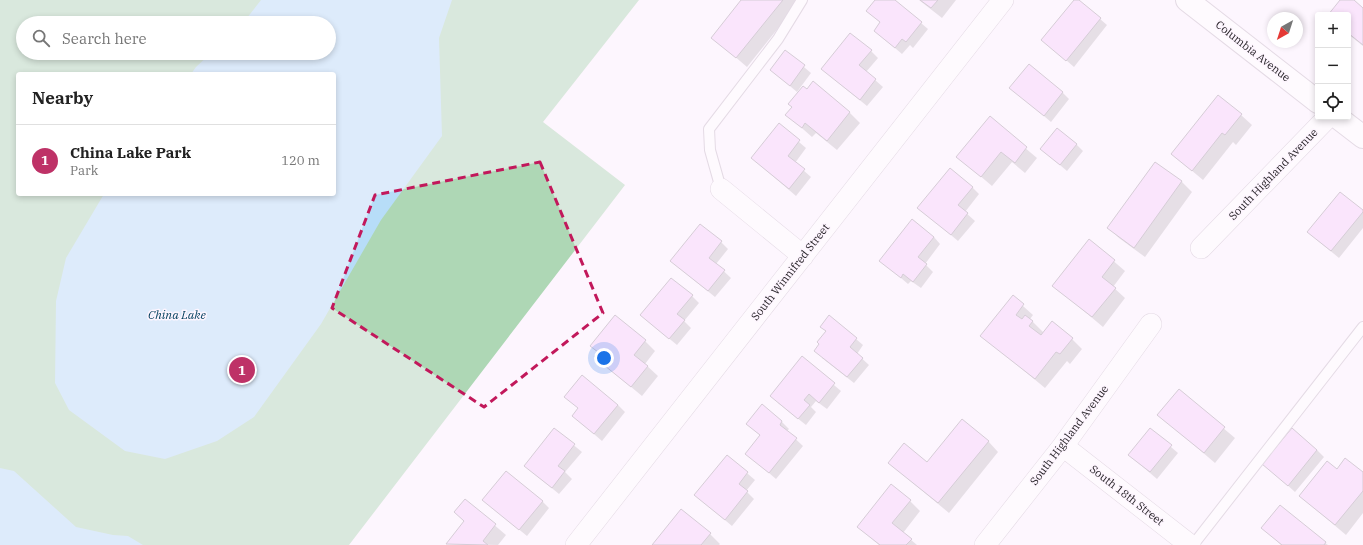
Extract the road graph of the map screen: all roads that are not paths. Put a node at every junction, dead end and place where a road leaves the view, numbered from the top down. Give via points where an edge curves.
1 (802, 0) edge
2 (1003, 0) edge
3 (1187, 0) edge
4 (1315, 100) edge
5 (1325, 120) edge
6 (1341, 120) edge
7 (1363, 137) edge
8 (721, 189) joint
9 (1201, 248) dead end
10 (802, 256) junction
11 (1151, 324) dead end
12 (1363, 327) edge
13 (1063, 446) junction
14 (576, 545) edge
15 (985, 545) edge
16 (1191, 545) edge

1 - 8 lane via 778,39 709,129 710,150
2 - 10 street, South Winnifred Street
3 - 4 main road, Columbia Avenue
5 - 9 street, South Highland Avenue
6 - 7 main road
8 - 10 street
10 - 14 street, South Winnifred Street
11 - 13 street, South Highland Avenue
12 - 16 lane
13 - 15 street, South Highland Avenue
13 - 16 street, South 18th Street

